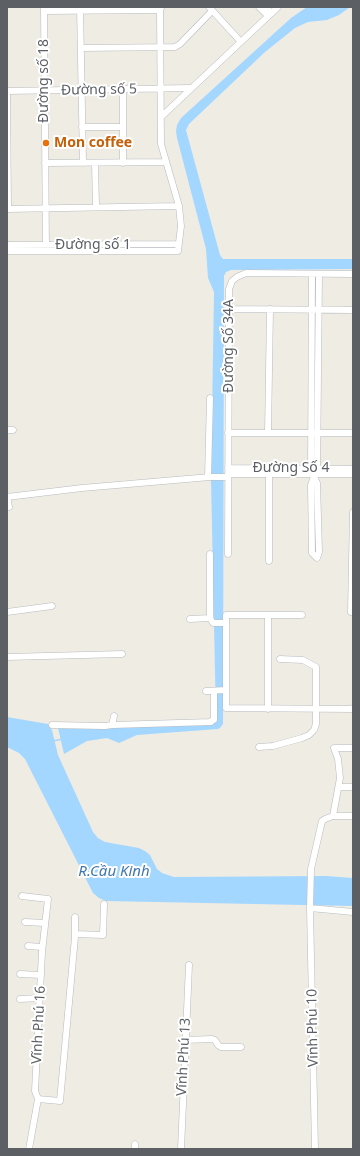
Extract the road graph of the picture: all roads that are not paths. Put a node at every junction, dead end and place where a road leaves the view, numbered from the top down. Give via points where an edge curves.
1 (259, 7) edge
2 (265, 7) edge
3 (278, 7) edge
4 (161, 8) edge
5 (44, 9) edge
6 (80, 9) edge
7 (116, 9) edge
8 (211, 9) edge
9 (270, 15) junction
10 (242, 42) junction
11 (81, 48) junction
12 (160, 48) junction
13 (190, 88) junction
14 (123, 89) junction
15 (161, 89) junction
16 (82, 90) junction
17 (7, 91) edge
18 (44, 91) junction
19 (7, 95) edge
20 (161, 117) junction
21 (82, 127) junction
22 (123, 127) junction
23 (166, 162) junction
24 (45, 163) junction
25 (83, 163) junction
26 (95, 163) junction
27 (123, 163) junction
28 (179, 206) junction
29 (96, 207) junction
30 (45, 208) junction
31 (8, 209) edge
32 (7, 245) edge
33 (46, 248) junction
34 (7, 251) edge
35 (316, 274) junction
36 (353, 274) edge
37 (229, 309) junction
38 (270, 309) junction
39 (315, 310) junction
40 (353, 310) edge
41 (210, 398) dead end
42 (228, 433) junction
43 (268, 433) junction
44 (314, 433) junction
45 (353, 433) edge
46 (353, 469) edge
47 (314, 473) junction
48 (227, 474) junction
49 (269, 474) junction
50 (353, 474) edge
51 (209, 477) junction
52 (7, 496) edge
53 (9, 507) dead end
54 (353, 512) edge
55 (210, 554) dead end
56 (228, 554) dead end
57 (269, 561) dead end
58 (52, 606) dead end
59 (7, 612) edge
60 (351, 612) dead end
61 (302, 615) dead end
62 (268, 616) junction
63 (190, 619) dead end
64 (211, 621) junction
65 (225, 623) junction
66 (122, 654) dead end
67 (7, 657) edge
68 (280, 658) dead end
69 (225, 690) junction
70 (206, 691) dead end
71 (214, 691) junction
72 (353, 708) edge
73 (268, 709) junction
74 (316, 709) junction
75 (114, 716) dead end
76 (52, 725) dead end
77 (112, 725) junction
78 (259, 747) dead end
79 (353, 748) edge
80 (339, 787) junction
81 (353, 787) edge
82 (333, 816) junction
83 (353, 816) edge
84 (22, 896) dead end
85 (104, 904) dead end
86 (310, 906) junction
87 (353, 912) edge
88 (75, 917) dead end
89 (25, 922) dead end
90 (45, 923) junction
91 (75, 934) junction
92 (28, 946) dead end
93 (42, 947) junction
94 (188, 965) dead end
95 (20, 974) dead end
96 (41, 975) junction
97 (40, 998) junction
98 (20, 999) dead end
99 (185, 1040) junction
100 (241, 1047) dead end
101 (38, 1098) junction
102 (29, 1149) edge
103 (181, 1149) edge
104 (315, 1149) edge

1 - 9 street
2 - 9 street
3 - 9 street
4 - 7 street
4 - 12 street
5 - 6 street
5 - 18 street, Đường số 18
6 - 7 street
6 - 11 street
8 - 10 street
8 - 12 street via 180,44
9 - 10 street
10 - 13 street
11 - 12 street
11 - 16 street
12 - 15 street
13 - 15 street, Đường số 5
13 - 20 street
14 - 15 street, Đường số 5
14 - 16 street, Đường số 5
14 - 22 street
15 - 20 street
16 - 18 street, Đường số 5
16 - 21 street
17 - 18 street, Đường số 5
18 - 24 street, Đường số 18
19 - 31 street
20 - 23 street via 161,144
21 - 22 street
21 - 25 street
22 - 27 street
23 - 27 street
23 - 28 street
24 - 25 street
24 - 30 street, Đường số 18
25 - 26 street
26 - 27 street
26 - 29 street
28 - 29 street
28 - 33 street, Đường số 1 via 181,226 178,248
29 - 30 street
30 - 31 street
30 - 33 street, Đường số 18
32 - 33 street, Đường số 1
33 - 34 street, Đường số 1
35 - 36 street
35 - 37 street, Đường Số 34A via 246,273 237,276 229,289
35 - 39 street
37 - 38 street
37 - 42 street, Đường Số 34A
38 - 39 street
38 - 43 street
39 - 40 street
39 - 44 street
41 - 51 street
42 - 43 street
42 - 48 street, Đường Số 34A
43 - 44 street
44 - 45 street
44 - 47 street
46 - 47 street, Đường Số 4
47 - 47 street via 311,485 312,553 317,558 317,483
47 - 48 street, Đường Số 4
47 - 49 street
47 - 50 street
48 - 49 street
48 - 51 street
48 - 56 street, Đường Số 34A
49 - 57 street
51 - 52 street
52 - 53 street
54 - 60 street
55 - 64 street
58 - 59 street
61 - 62 street
62 - 65 street via 226,616
62 - 73 street
63 - 64 street
64 - 65 street
65 - 69 street
66 - 67 street
68 - 74 street via 303,660 316,667
69 - 71 street
69 - 73 street via 226,708
70 - 71 street
71 - 77 street via 214,720 211,722
72 - 74 street
73 - 74 street
74 - 78 street via 315,727 309,735 287,743
75 - 77 street
76 - 77 street
79 - 80 street via 334,748 338,759
80 - 81 street
80 - 82 street
82 - 83 street
82 - 86 street, Vĩnh Phú 10 via 321,824 311,870
84 - 90 street, Vĩnh Phú 16 via 48,899
85 - 91 street via 103,935
86 - 87 street
86 - 104 street, Vĩnh Phú 10
88 - 91 street
89 - 90 street
90 - 93 street, Vĩnh Phú 16
91 - 101 street via 60,1101
92 - 93 street
93 - 96 street, Vĩnh Phú 16
94 - 99 street, Vĩnh Phú 13
95 - 96 street
96 - 97 street, Vĩnh Phú 16
97 - 98 street
97 - 101 street, Vĩnh Phú 16 via 35,1091
99 - 100 street via 212,1039 221,1047
99 - 103 street, Vĩnh Phú 13
101 - 102 street, Vĩnh Phú 16

